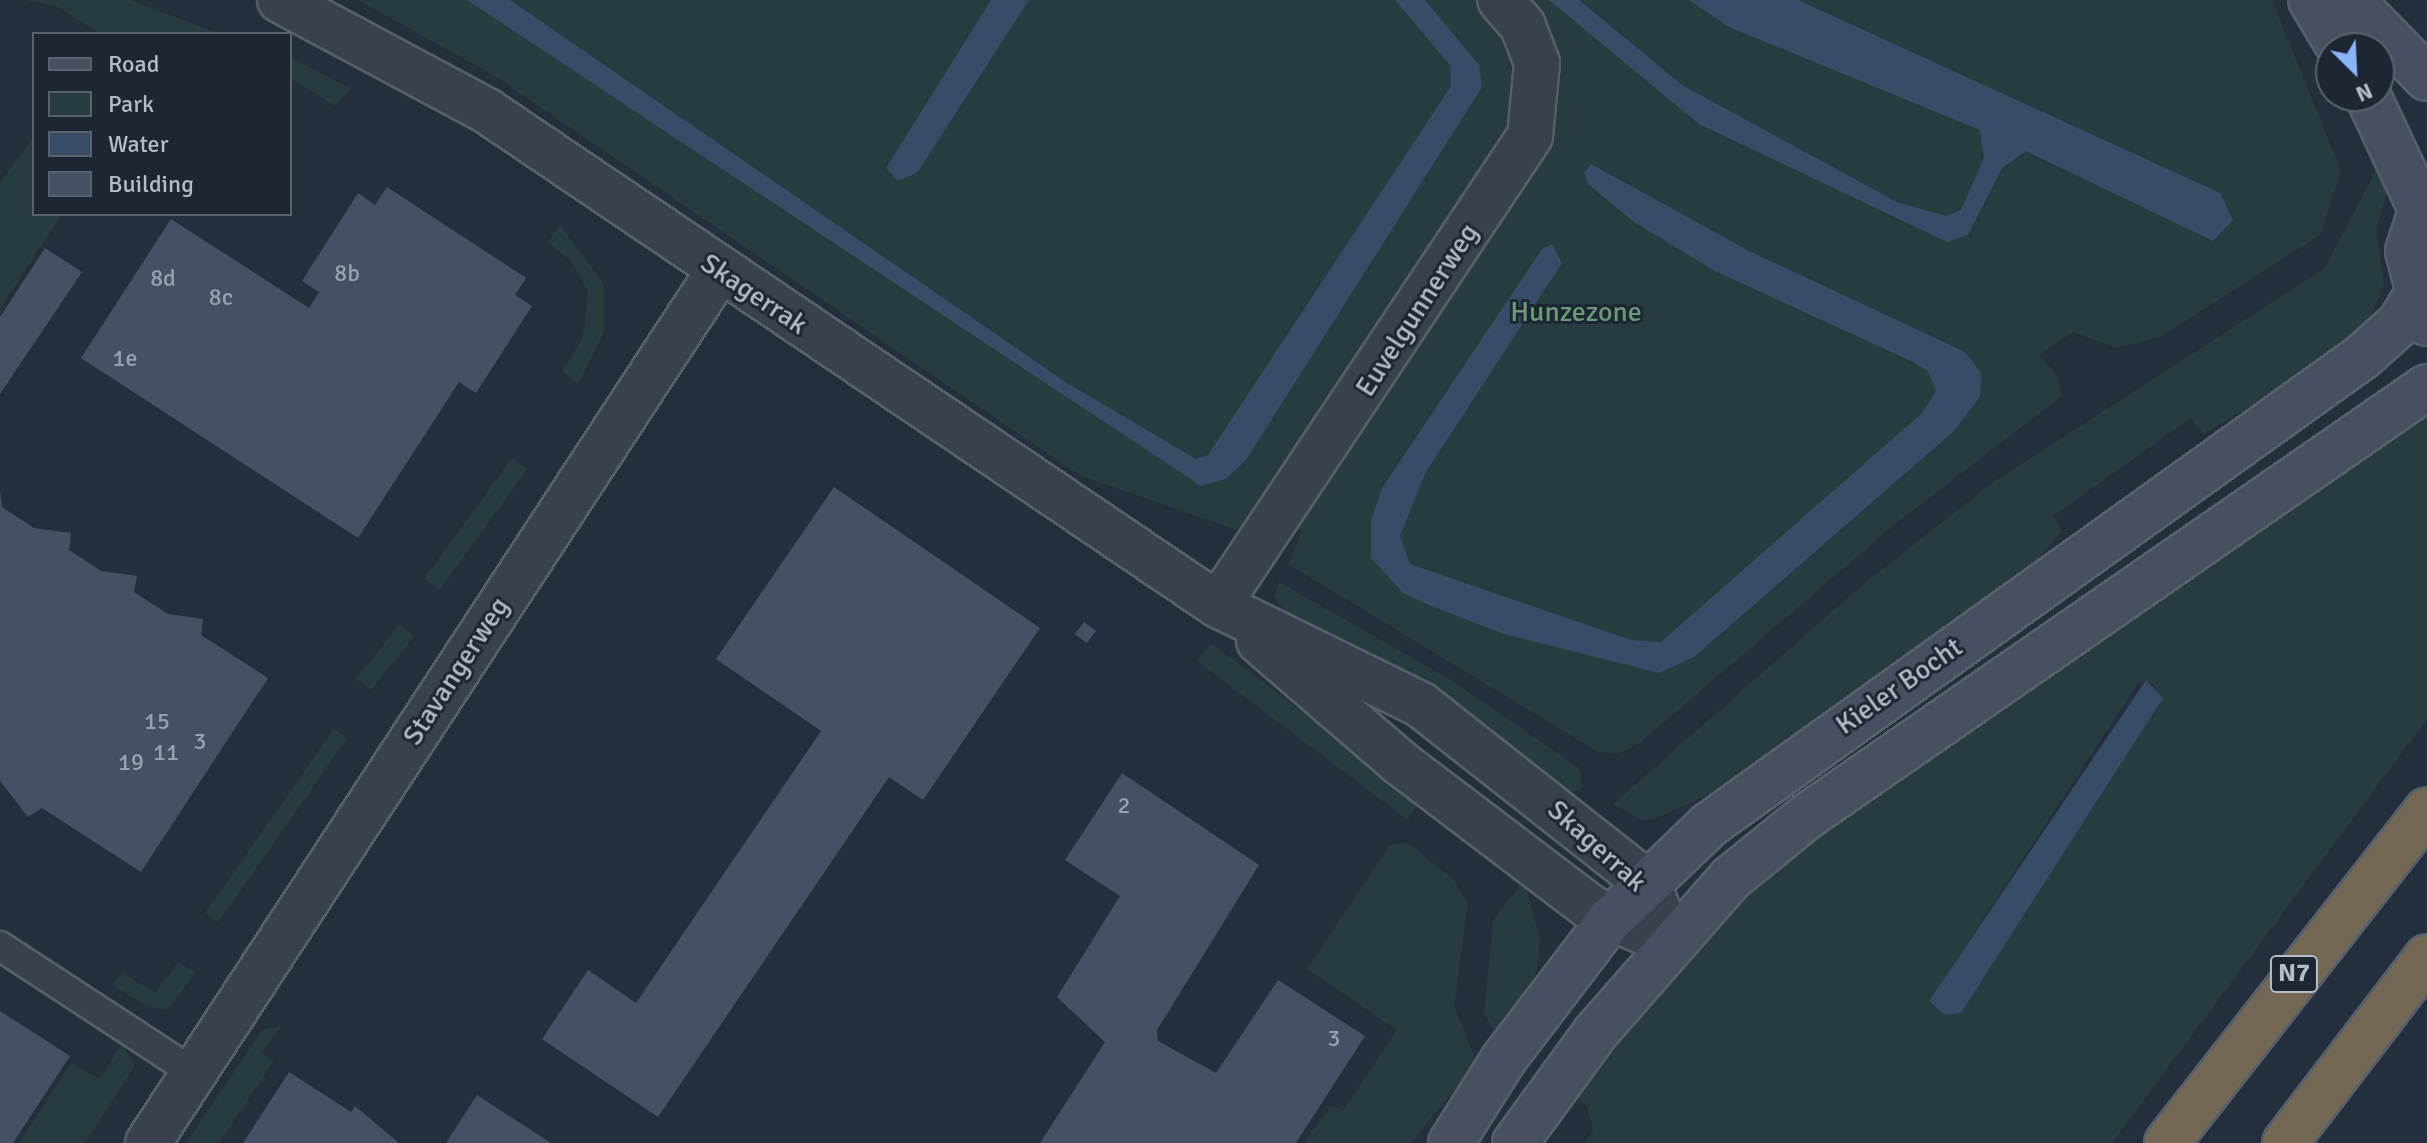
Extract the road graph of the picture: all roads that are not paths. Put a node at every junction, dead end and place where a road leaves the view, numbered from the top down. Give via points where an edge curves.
1 (280, 0) edge
2 (1500, 0) edge
3 (2311, 0) edge
4 (2351, 0) edge
5 (2330, 32) edge
6 (2427, 78) edge
7 (2377, 112) edge
8 (2423, 199) edge
9 (719, 271) junction
10 (2421, 311) edge
11 (2427, 387) edge
12 (1218, 605) junction
13 (2427, 810) edge
14 (1647, 883) junction
15 (1609, 921) junction
16 (1671, 941) junction
17 (0, 946) edge
18 (2427, 957) edge
19 (194, 1073) junction
20 (148, 1143) edge
21 (1451, 1143) edge
22 (1515, 1143) edge
23 (2167, 1143) edge
24 (2285, 1143) edge

1 - 9 street, Skagerrak via 487,111
2 - 12 street, Euvelgunnerweg via 1523,26 1537,63 1530,136
3 - 5 main road
4 - 6 main road
7 - 8 main road
8 - 10 main road via 2408,251
9 - 12 street, Skagerrak
9 - 19 street, Stavangerweg
10 - 14 main road, Kieler Bocht via 1774,775
11 - 16 main road, Kieler Bocht via 1806,817 1731,878
12 - 14 street, Skagerrak via 1421,705
12 - 15 street, Skagerrak via 1399,762
13 - 23 highway, N7
14 - 15 main road, Kieler Bocht
14 - 16 street, Skagerrak
15 - 16 street, Skagerrak
15 - 21 main road, Kieler Bocht via 1503,1060
16 - 22 main road, Kieler Bocht
17 - 19 lane
18 - 24 highway
19 - 20 street, Stavangerweg

